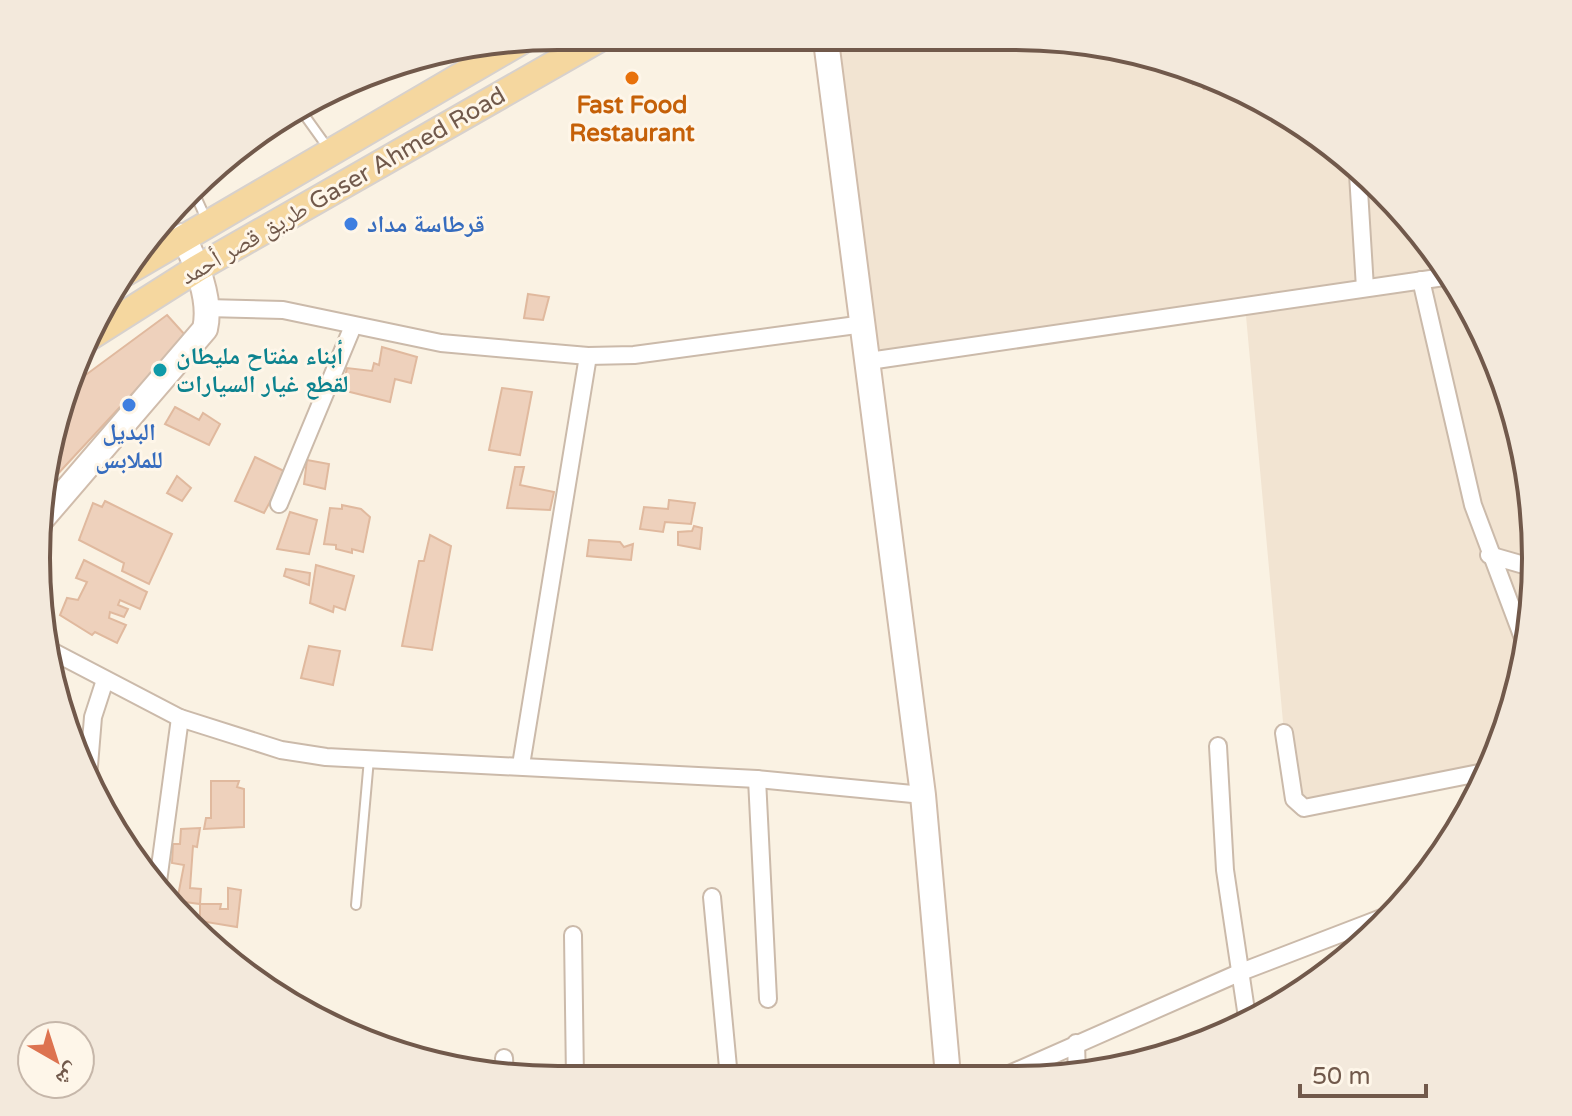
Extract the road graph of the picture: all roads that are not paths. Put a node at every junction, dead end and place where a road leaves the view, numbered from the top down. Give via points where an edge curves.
1 (579, 50) edge
2 (827, 50) edge
3 (493, 54) edge
4 (306, 117) edge
5 (329, 151) junction
6 (1359, 185) edge
7 (198, 200) edge
8 (207, 222) junction
9 (183, 236) junction
10 (149, 257) edge
11 (198, 268) junction
12 (1437, 278) edge
13 (1421, 280) junction
14 (1365, 288) junction
15 (206, 308) junction
16 (864, 324) junction
17 (353, 326) junction
18 (106, 327) edge
19 (588, 356) junction
20 (869, 361) junction
21 (279, 504) dead end
22 (53, 507) edge
23 (1489, 555) junction
24 (1522, 564) edge
25 (1518, 626) edge
26 (60, 655) edge
27 (105, 680) junction
28 (180, 718) junction
29 (1284, 733) dead end
30 (1218, 746) dead end
31 (90, 754) edge
32 (369, 759) junction
33 (521, 765) junction
34 (1474, 774) edge
35 (757, 779) junction
36 (923, 795) junction
37 (159, 872) edge
38 (712, 897) dead end
39 (356, 905) dead end
40 (1366, 924) edge
41 (573, 935) dead end
42 (1241, 972) junction
43 (768, 999) dead end
44 (1246, 1010) edge
45 (1076, 1043) junction
46 (504, 1058) dead end
47 (1077, 1062) edge
48 (504, 1063) edge
49 (575, 1066) edge
50 (728, 1066) edge
51 (947, 1066) edge
52 (1027, 1066) edge

1 - 11 main road, طريق قصر أحمد Gaser Ahmed Road
2 - 16 street
3 - 5 main road, طريق قصر أحمد Gaser Ahmed Road
4 - 5 lane
5 - 8 main road, طريق قصر أحمد Gaser Ahmed Road
6 - 14 street
7 - 8 lane
8 - 9 main road, طريق قصر أحمد Gaser Ahmed Road
9 - 10 main road, طريق قصر أحمد Gaser Ahmed Road
9 - 11 street
11 - 15 street
11 - 18 main road, طريق قصر أحمد Gaser Ahmed Road
12 - 13 street
13 - 14 street
13 - 23 street
14 - 20 street
15 - 17 street via 283,310
15 - 22 street via 205,329 178,365
16 - 19 street via 634,355
16 - 20 street
17 - 19 street via 482,349
17 - 21 street
19 - 33 street
20 - 36 street
23 - 24 street
23 - 25 street
26 - 27 street
27 - 28 street
27 - 31 street via 93,717
28 - 32 street via 281,750
28 - 37 street
29 - 34 street via 1294,799 1304,808
30 - 42 street via 1225,870
32 - 33 street
32 - 39 lane
33 - 35 street
35 - 36 street
35 - 43 street
36 - 51 street
38 - 50 street
40 - 42 street
41 - 49 street
42 - 44 street
42 - 45 street
45 - 47 street
45 - 52 street
46 - 48 street

